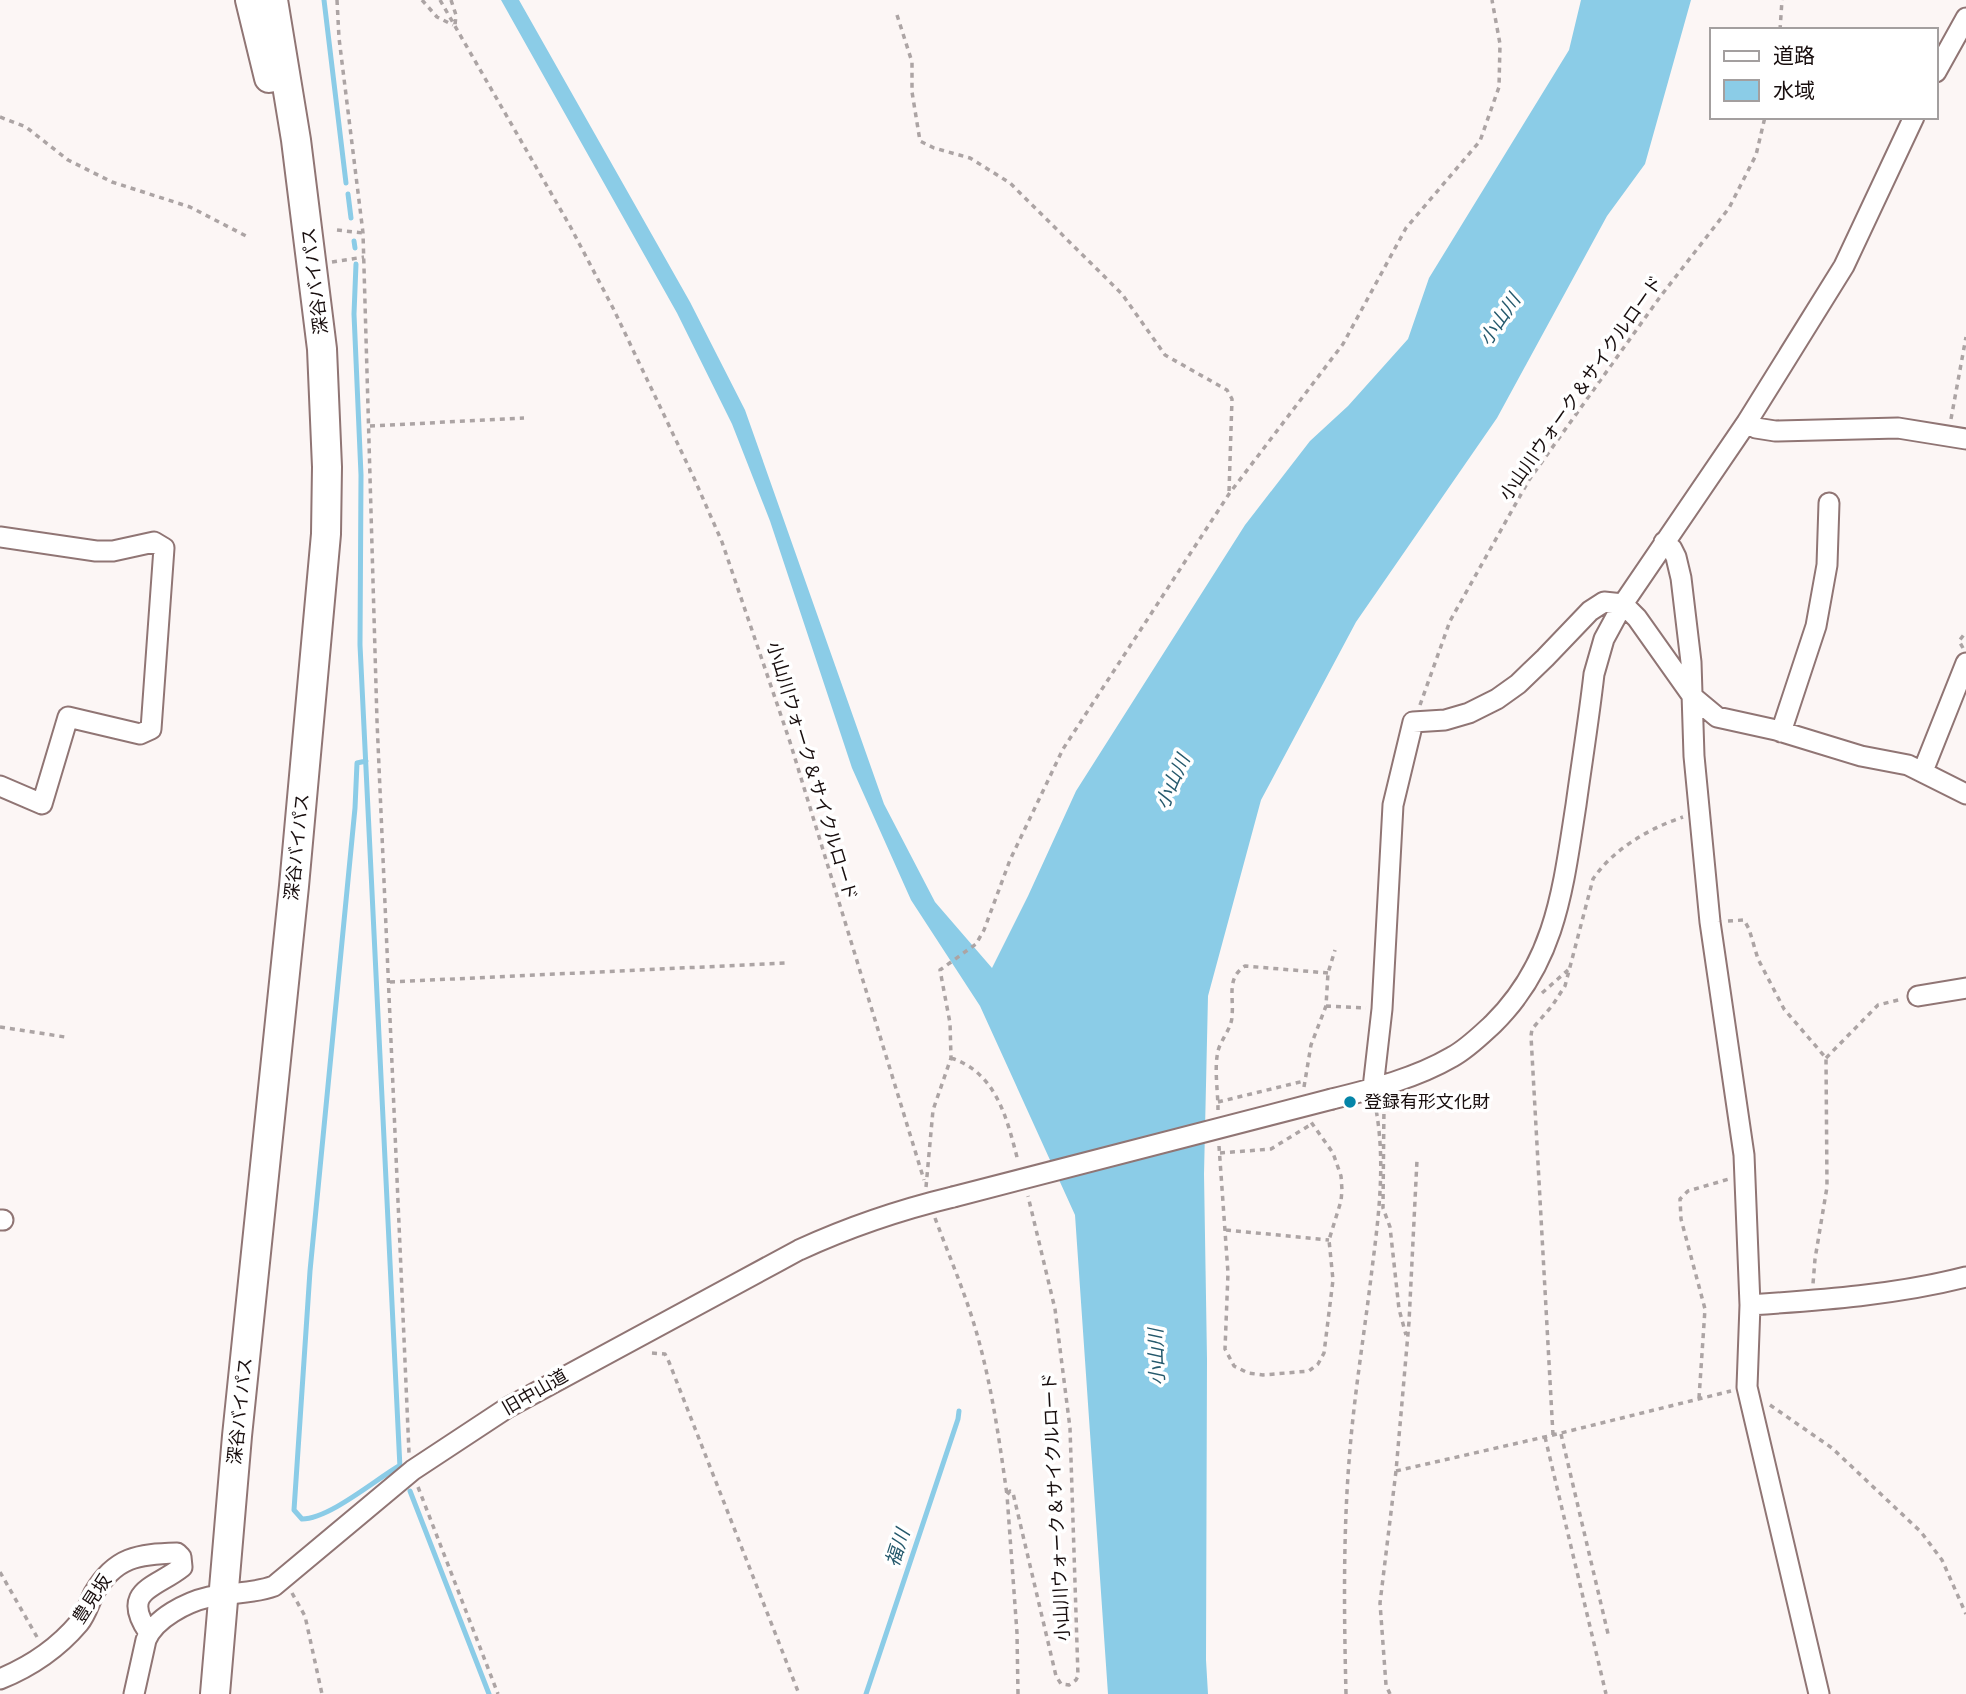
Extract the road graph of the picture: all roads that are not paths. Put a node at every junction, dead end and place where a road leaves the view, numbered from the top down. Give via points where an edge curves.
1 (250, 0) edge
2 (273, 0) edge
3 (1966, 18) edge
4 (1938, 68) edge
5 (1913, 119) edge
6 (322, 263) junction
7 (1747, 422) junction
8 (1957, 437) edge
9 (1829, 503) dead end
10 (0, 537) edge
11 (1664, 542) junction
12 (1623, 604) junction
13 (1966, 663) edge
14 (1693, 697) junction
15 (1781, 732) junction
16 (1923, 771) junction
17 (0, 786) edge
18 (1966, 794) edge
19 (1966, 988) edge
20 (1918, 996) road end
21 (1379, 1087) junction
22 (1966, 1277) edge
23 (1750, 1306) junction
24 (223, 1595) junction
25 (149, 1633) junction
26 (0, 1679) edge
27 (134, 1694) edge
28 (215, 1694) edge
29 (1819, 1694) edge

1 - 6 highway via 292,195
2 - 6 highway, 深谷バイパス
3 - 4 street
5 - 7 street, 旧中山道 via 1856,246
6 - 24 highway, 深谷バイパス via 326,534
7 - 8 street via 1775,431 1898,428
7 - 11 street, 旧中山道
9 - 15 street via 1826,565 1816,626
10 - 17 street via 96,551 154,542 164,548 151,729 140,734 68,717 42,804
11 - 12 street, 旧中山道
11 - 14 street via 1676,557 1681,578
12 - 14 street
12 - 21 street, 旧中山道 via 1604,639 1594,674 1564,883 1547,945 1511,1006 1483,1034 1453,1057
12 - 21 street via 1604,602 1590,611 1536,667 1497,699 1457,716 1413,722 1393,805
13 - 16 street
14 - 15 street via 1717,718
14 - 23 street via 1710,922 1745,1179
15 - 16 street
16 - 18 street
19 - 20 street
21 - 24 street, 旧中山道, bridge via 847,1228 507,1408 413,1470 285,1579 263,1590
22 - 23 street via 1933,1286
23 - 29 street via 1747,1387
24 - 25 street, 旧中山道 via 187,1606
24 - 28 highway, 深谷バイパス
25 - 26 street, 豊見坂 via 139,1616 139,1601 148,1587 182,1567 177,1553 115,1565 94,1592 82,1620 47,1655
25 - 27 street

